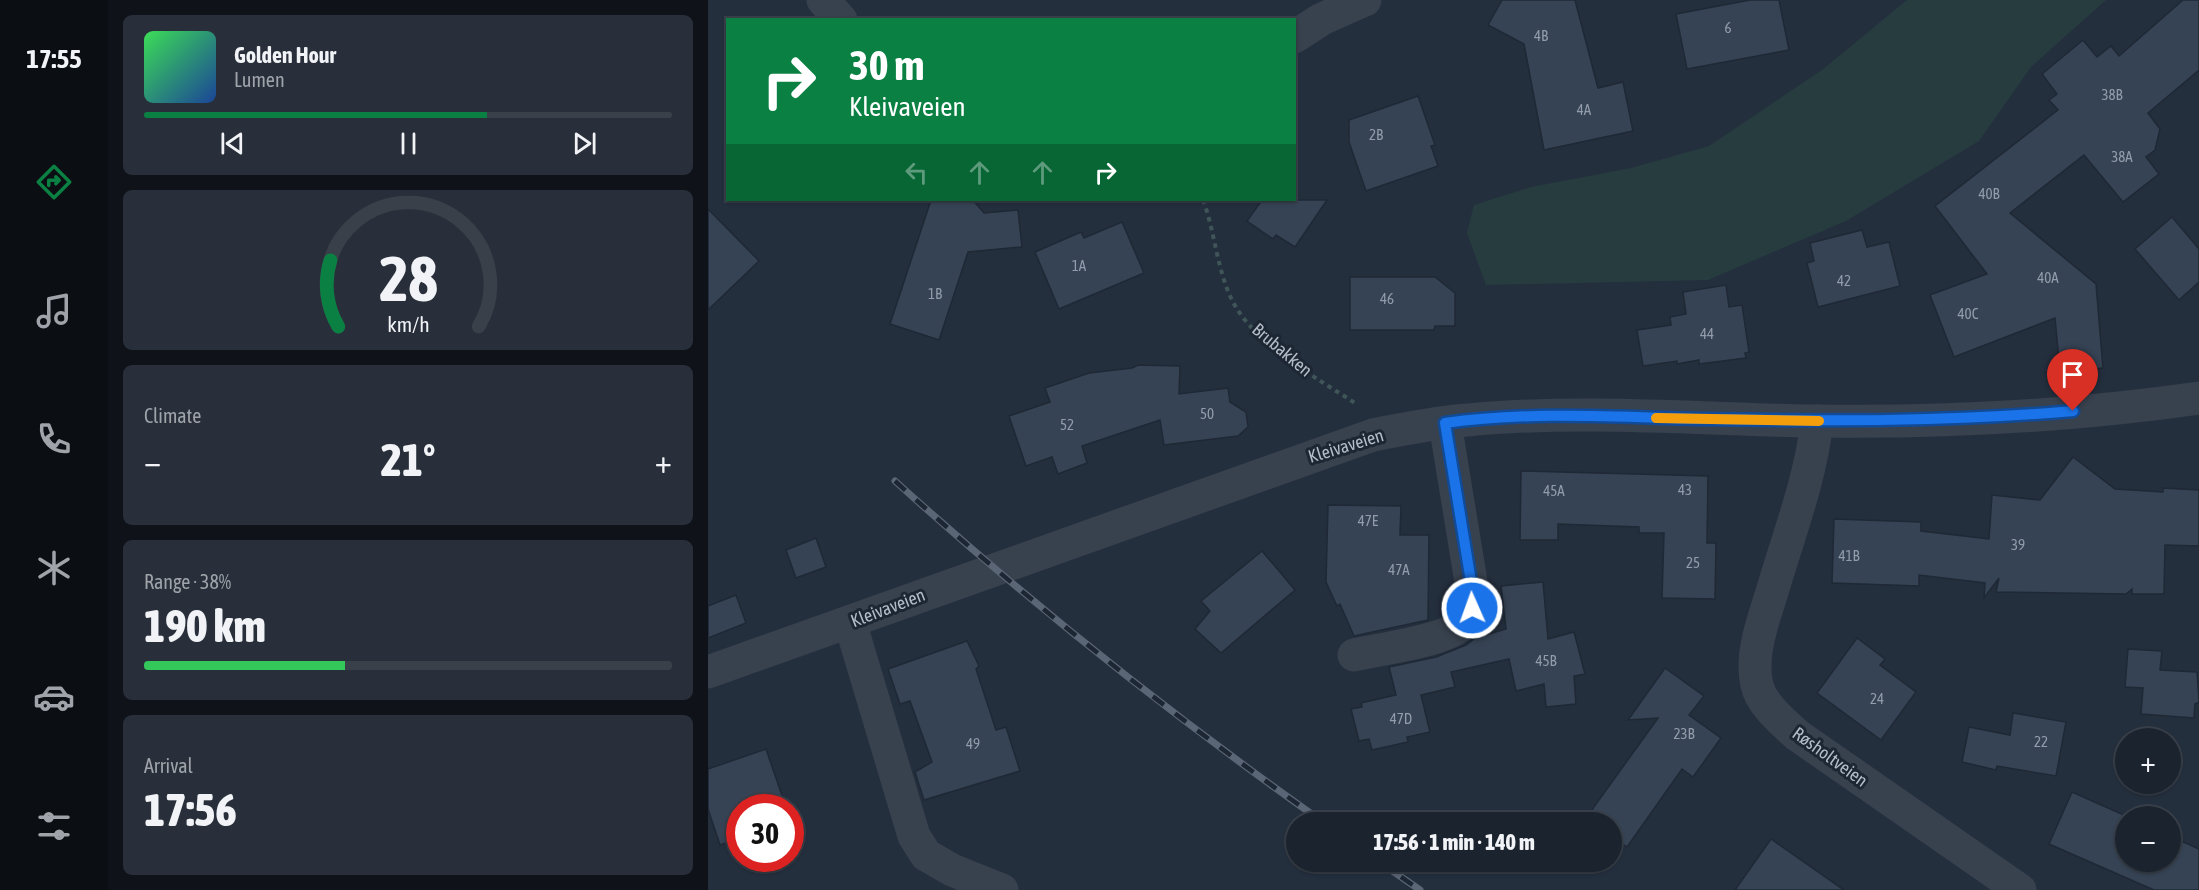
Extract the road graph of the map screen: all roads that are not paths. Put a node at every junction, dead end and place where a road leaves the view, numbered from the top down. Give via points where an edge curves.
1 (823, 0) edge
2 (1365, 0) edge
3 (839, 18) edge
4 (1296, 36) edge
5 (2199, 398) edge
6 (1816, 421) junction
7 (1445, 423) junction
8 (850, 622) junction
9 (1354, 655) dead end
10 (708, 672) edge
11 (1002, 890) edge
12 (2020, 890) edge

1 - 3 street
2 - 4 street
5 - 6 street, Kleivaveien via 2002,417
6 - 7 street, Kleivaveien via 1558,416
6 - 12 street, Røsholtveien via 1808,473 1761,632 1754,669 1757,688 1797,735
7 - 8 street, Kleivaveien via 1373,435
7 - 9 street via 1473,594 1472,608 1465,622 1455,630
8 - 10 street, Kleivaveien
8 - 11 street via 914,836 926,855

